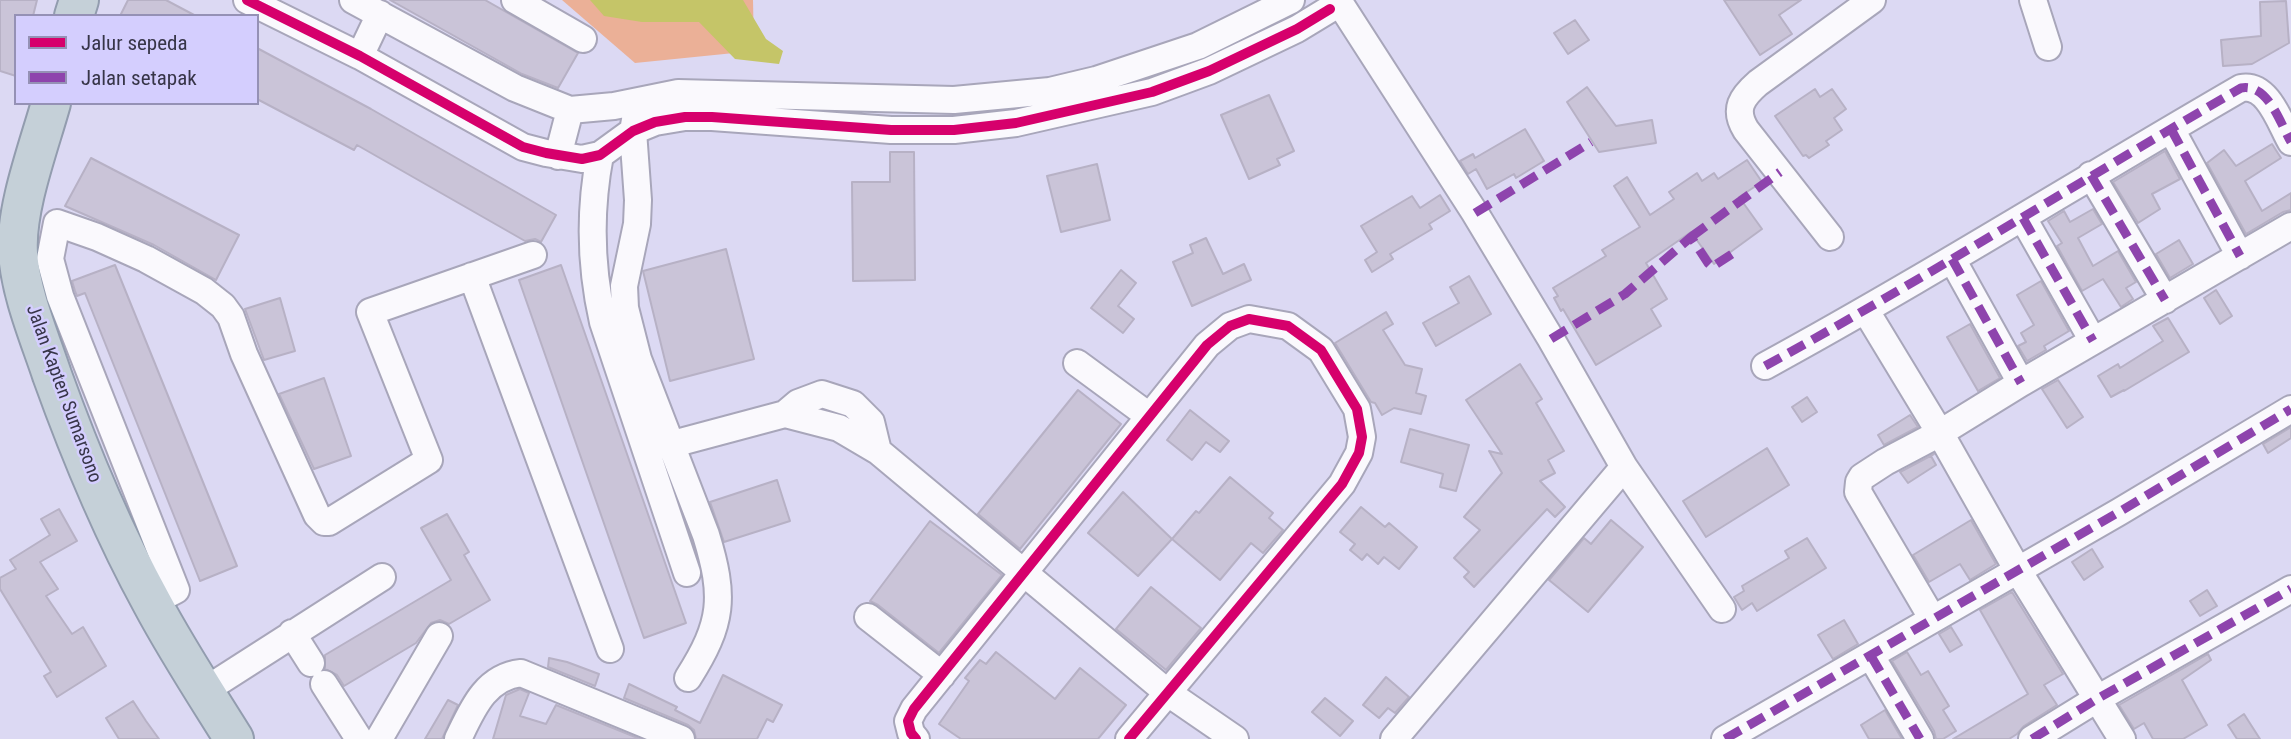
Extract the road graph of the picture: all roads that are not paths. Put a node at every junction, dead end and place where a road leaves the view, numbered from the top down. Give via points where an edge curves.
1 (247, 0) edge
2 (353, 0) edge
3 (515, 0) edge
4 (1291, 0) edge
5 (1872, 0) edge
6 (2033, 0) edge
7 (1336, 4) edge
8 (380, 14) junction
9 (583, 39) dead end
10 (2048, 47) dead end
11 (360, 56) junction
12 (638, 101) junction
13 (50, 105) edge
14 (570, 110) junction
15 (2171, 129) junction
16 (634, 131) junction
17 (2291, 142) edge
18 (600, 155) junction
19 (558, 156) junction
20 (2091, 175) junction
21 (2023, 218) junction
22 (2291, 226) edge
23 (1830, 237) dead end
24 (533, 255) dead end
25 (2240, 256) junction
26 (1952, 259) junction
27 (472, 276) junction
28 (2165, 300) junction
29 (1866, 311) junction
30 (2093, 341) junction
31 (1077, 363) dead end
32 (1765, 366) dead end
33 (2021, 383) junction
34 (2291, 409) edge
35 (1149, 416) junction
36 (1940, 433) junction
37 (669, 446) junction
38 (1624, 467) junction
39 (2017, 569) junction
40 (687, 573) dead end
41 (1023, 573) junction
42 (382, 577) dead end
43 (2291, 589) edge
44 (151, 603) junction
45 (1722, 609) dead end
46 (868, 617) dead end
47 (1932, 618) junction
48 (292, 633) junction
49 (439, 636) dead end
50 (610, 649) dead end
51 (1871, 656) junction
52 (942, 675) junction
53 (688, 678) dead end
54 (204, 691) junction
55 (1168, 694) junction
56 (2097, 699) junction
57 (234, 739) edge
58 (359, 739) edge
59 (379, 739) edge
60 (458, 739) edge
61 (681, 739) edge
62 (916, 739) edge
63 (1129, 739) edge
64 (1235, 739) edge
65 (1394, 739) edge
66 (1726, 739) edge
67 (1920, 739) edge
68 (2032, 739) edge
69 (2122, 739) edge

1 - 11 street
2 - 8 street
3 - 9 street
4 - 12 street via 1198,46 1097,80 1051,90 954,100 678,93
5 - 23 street via 1758,83 1739,106 1746,130
6 - 10 street
7 - 16 street via 1297,29 1186,80 1016,123 954,130 891,130 685,117
7 - 38 street via 1475,213
8 - 11 street
8 - 14 street via 515,88
11 - 19 street via 523,147
12 - 14 street
12 - 16 street
13 - 44 highway, Jalan Kapten Sumarsono via 21,220 18,254 35,326 75,440
14 - 19 street
15 - 17 street via 2249,86 2263,94
15 - 20 street
15 - 25 street
16 - 18 street
16 - 37 street via 637,224 624,286 625,308
18 - 19 street via 582,159
18 - 40 street via 591,209 595,287
20 - 21 street
20 - 28 street
21 - 26 street
21 - 30 street
22 - 25 street
24 - 27 street
25 - 28 street
26 - 29 street
26 - 33 street
27 - 44 street via 370,312 429,460 324,522 223,306 146,259 57,223 50,259 60,296 176,590
27 - 50 street
28 - 30 street
29 - 32 street
29 - 36 street
30 - 33 street
31 - 35 street
33 - 36 street
34 - 39 street
35 - 41 street
35 - 55 street via 1207,345 1230,326 1249,320 1288,326 1321,350 1357,409 1362,437 1359,453 1342,484
36 - 39 street
36 - 47 street via 1862,477 1858,487
37 - 41 street via 785,414 822,394 853,404 871,422 878,451
37 - 53 street via 706,535 720,602 715,628
38 - 45 street
38 - 65 street
39 - 47 street
39 - 56 street
41 - 52 street
41 - 55 street
42 - 48 street
43 - 56 street
44 - 54 highway, Jalan Kapten Sumarsono
46 - 52 street
47 - 51 street
48 - 54 street
48 - 58 street
49 - 59 street
51 - 66 street
51 - 67 street
52 - 62 street via 910,715 909,727
54 - 57 highway, Jalan Kapten Sumarsono
55 - 63 street
55 - 64 street
56 - 68 street
56 - 69 street
60 - 61 street via 480,696 510,675 521,673

